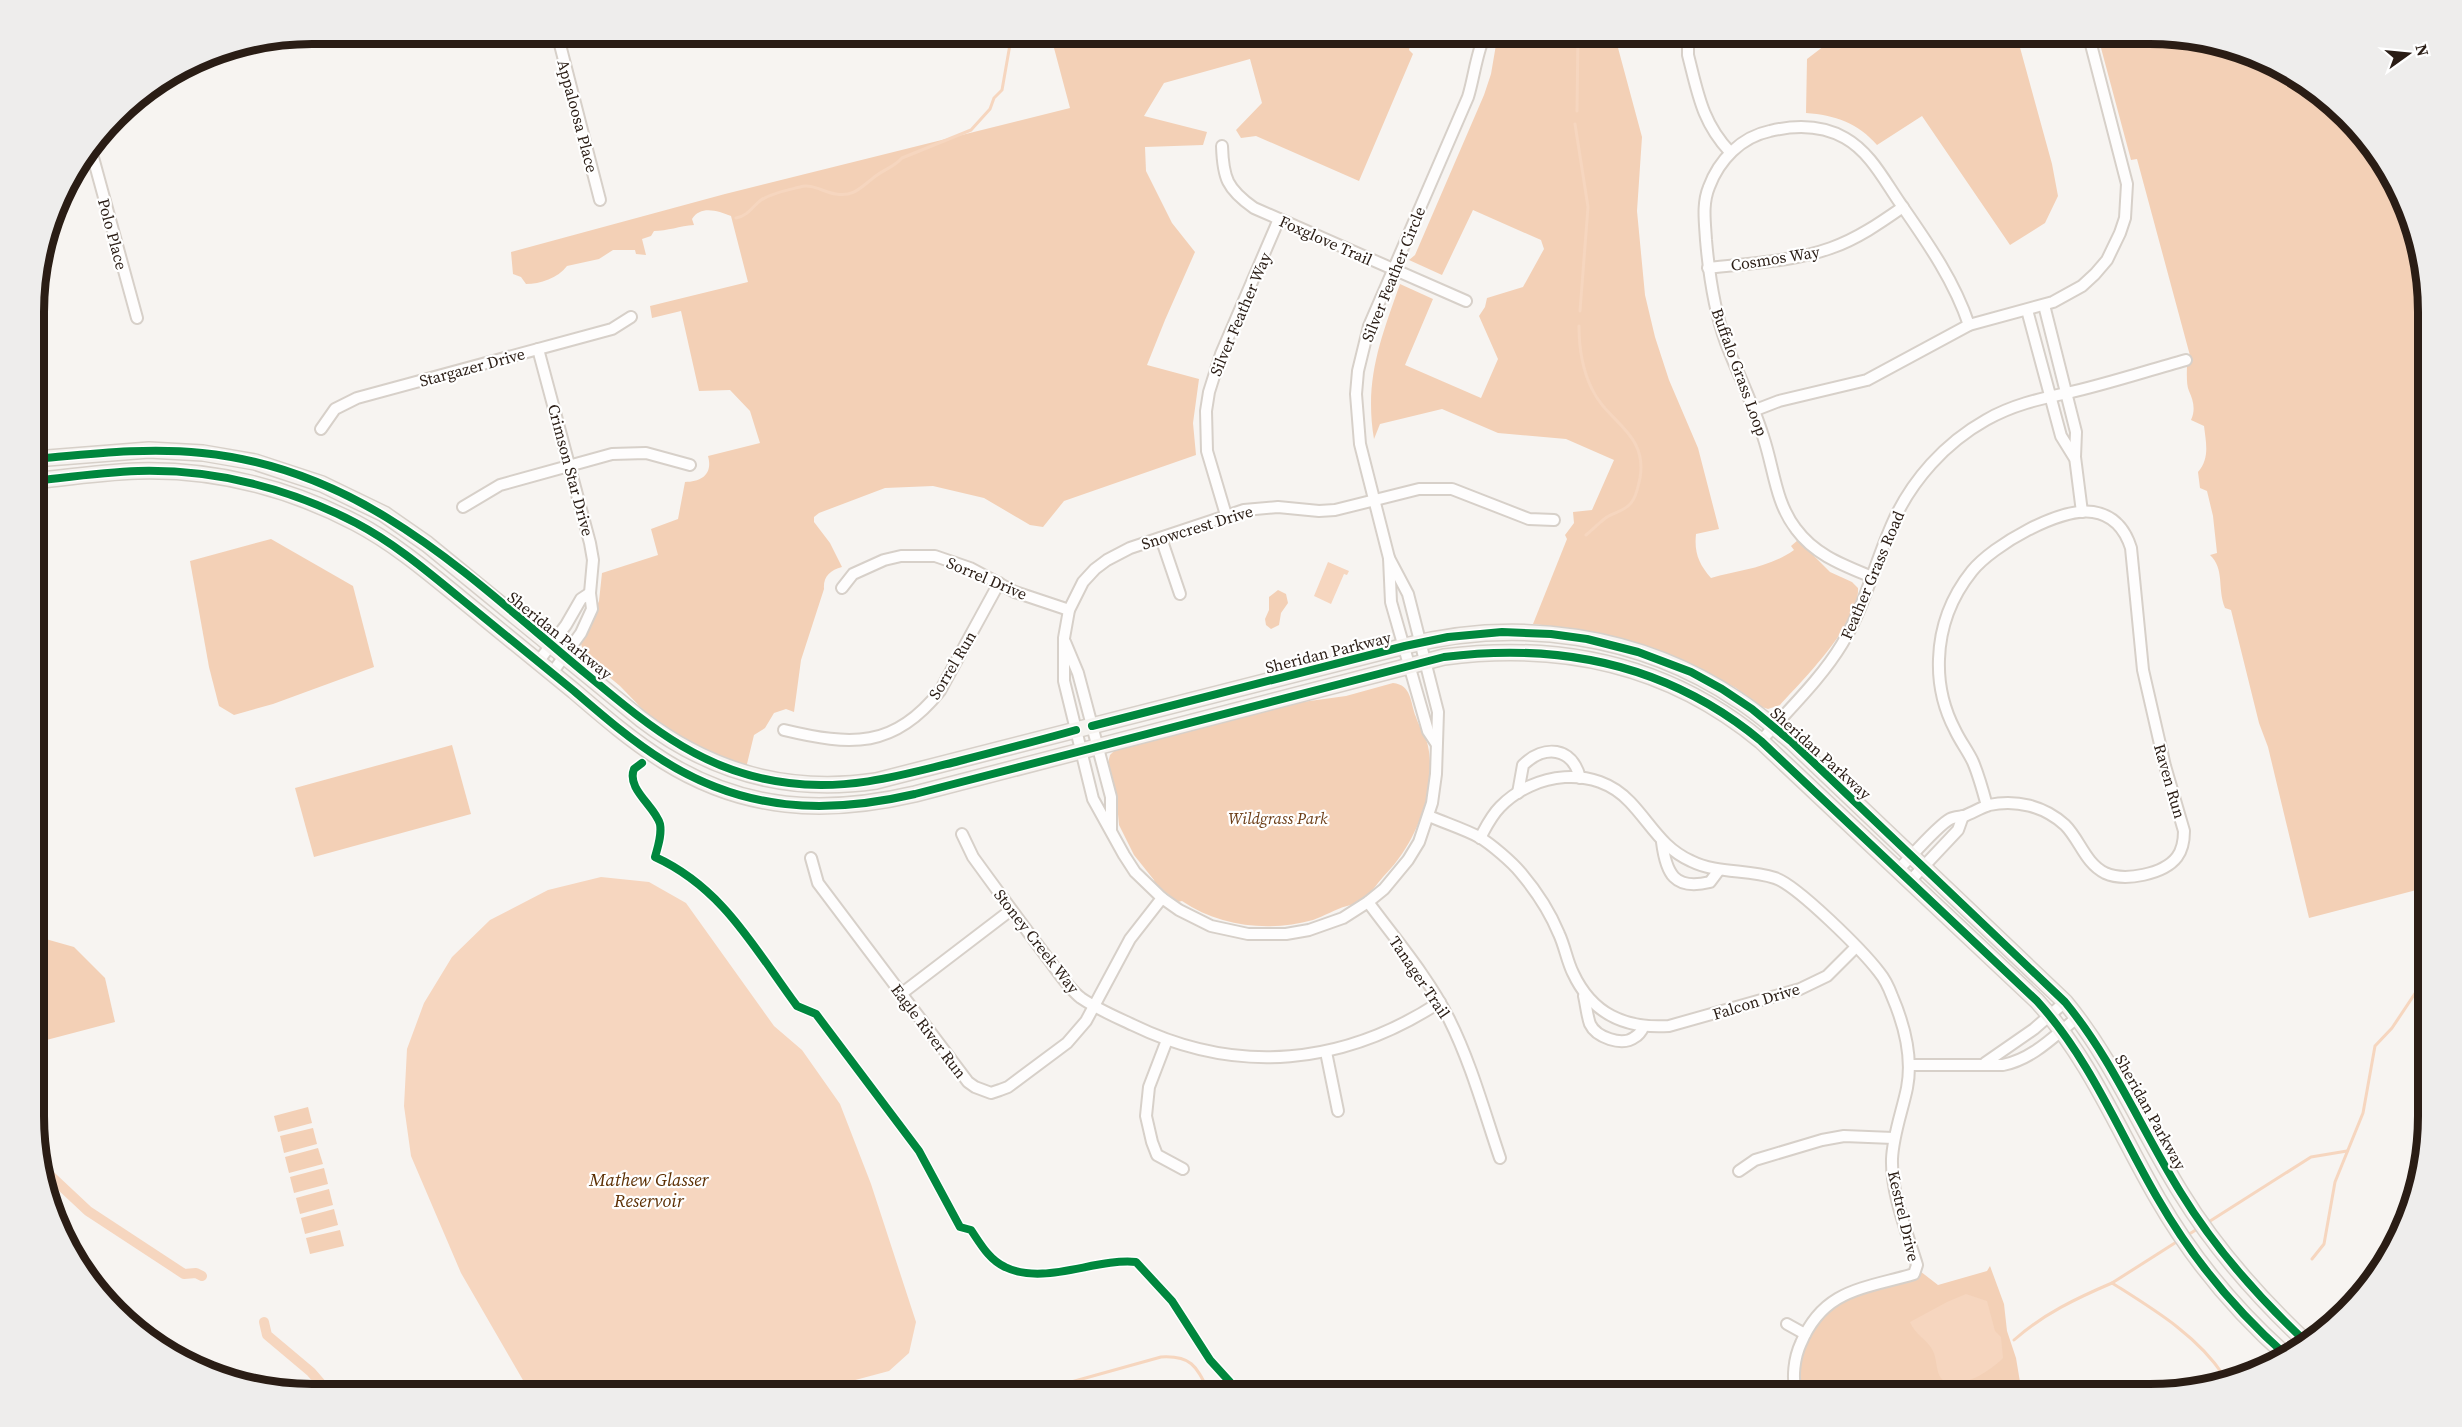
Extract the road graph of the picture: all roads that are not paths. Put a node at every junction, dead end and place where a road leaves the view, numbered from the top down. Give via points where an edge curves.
1 (560, 44) edge
2 (1480, 44) edge
3 (1689, 44) edge
4 (2091, 44) edge
5 (1222, 146) dead end
6 (1730, 152) junction
7 (93, 157) edge
8 (600, 200) dead end
9 (1903, 207) junction
10 (1280, 219) junction
11 (1708, 268) junction
12 (1393, 269) junction
13 (1466, 301) dead end
14 (2044, 305) junction
15 (2027, 310) junction
16 (632, 317) dead end
17 (137, 318) dead end
18 (1969, 325) junction
19 (538, 349) junction
20 (2186, 360) dead end
21 (2058, 394) junction
22 (1754, 411) junction
23 (321, 429) dead end
24 (44, 458) edge
25 (2074, 458) junction
26 (569, 465) junction
27 (690, 465) dead end
28 (44, 480) edge
29 (1374, 500) junction
30 (463, 507) dead end
31 (2082, 512) junction
32 (1226, 515) junction
33 (1554, 520) dead end
34 (1161, 538) junction
35 (1389, 558) junction
36 (1872, 577) junction
37 (999, 583) junction
38 (842, 588) dead end
39 (590, 593) junction
40 (1180, 594) dead end
41 (1069, 610) junction
42 (1064, 638) junction
43 (1412, 644) junction
44 (552, 645) junction
45 (565, 657) junction
46 (538, 662) junction
47 (1417, 663) junction
48 (552, 673) junction
49 (1092, 726) junction
50 (1773, 727) junction
51 (784, 730) dead end
52 (1076, 730) junction
53 (1761, 741) junction
54 (1097, 746) junction
55 (1081, 751) junction
56 (1580, 778) junction
57 (1518, 793) junction
58 (1987, 806) junction
59 (1429, 816) junction
60 (1963, 816) junction
61 (1112, 830) junction
62 (962, 834) dead end
63 (1480, 837) junction
64 (1662, 842) junction
65 (1912, 855) junction
66 (811, 858) dead end
67 (1924, 866) junction
68 (1719, 870) junction
69 (1898, 870) junction
70 (1910, 881) junction
71 (1162, 898) junction
72 (1368, 902) junction
73 (1011, 910) junction
74 (1855, 948) junction
75 (901, 994) junction
76 (1584, 995) junction
77 (1440, 1002) junction
78 (2064, 1002) junction
79 (1094, 1006) junction
80 (2050, 1016) junction
81 (2078, 1017) junction
82 (1644, 1026) junction
83 (2062, 1030) junction
84 (1167, 1040) junction
85 (1326, 1052) junction
86 (1985, 1063) junction
87 (1909, 1065) junction
88 (1338, 1111) dead end
89 (1893, 1138) junction
90 (1500, 1158) dead end
91 (1184, 1169) dead end
92 (1739, 1171) dead end
93 (1787, 1324) dead end
94 (1805, 1334) junction
95 (2301, 1337) edge
96 (2281, 1350) edge
97 (1794, 1384) edge

1 - 8 street, Appaloosa Place
2 - 12 street, Silver Feather Circle via 1468,97
3 - 6 street via 1688,55 1702,110 1717,138
4 - 14 street via 2124,168 2125,218 2115,246 2095,274 2068,295
5 - 10 street, Foxglove Trail via 1223,173 1231,188 1254,208
6 - 9 street, Buffalo Grass Loop via 1754,136 1781,128 1832,132 1868,156
6 - 11 street, Buffalo Grass Loop via 1713,175 1705,203
7 - 17 street, Polo Place
9 - 11 street, Cosmos Way via 1873,228 1831,248 1790,259
9 - 18 street, Buffalo Grass Loop via 1945,271
10 - 12 street, Foxglove Trail
10 - 32 street, Silver Feather Way via 1221,354 1209,392 1207,451
11 - 22 street, Buffalo Grass Loop via 1723,333
12 - 13 street, Foxglove Trail
12 - 29 street, Silver Feather Circle via 1369,326 1356,394 1360,444
14 - 15 street
14 - 21 street
15 - 18 street
15 - 21 street
16 - 19 street, Stargazer Drive via 612,329
18 - 22 street via 1867,380 1779,401
19 - 23 street, Stargazer Drive via 357,398 336,409
19 - 26 street, Crimson Star Drive
20 - 21 street, Feather Grass Road
21 - 25 street via 2061,436
21 - 25 street via 2076,432
21 - 36 street, Feather Grass Road via 2005,410 1984,421 1930,464 1903,502
22 - 36 street, Buffalo Grass Loop via 1779,500 1796,530 1822,554
24 - 44 main road, Sheridan Parkway via 168,450 224,456 302,476 367,504 413,533
25 - 31 street
26 - 27 street via 628,453 655,455
26 - 30 street via 500,485
26 - 39 street, Crimson Star Drive via 590,543
28 - 46 main road, Sheridan Parkway via 128,472 190,473 242,480 292,495 357,523 399,549
29 - 32 street, Snowcrest Drive via 1335,510 1260,507
29 - 33 street, Snowcrest Drive via 1419,489 1452,489 1529,519
29 - 35 street, Silver Feather Circle
31 - 58 street, Raven Run via 2038,525 1991,552 1959,591 1944,623 1939,661 1942,695 1955,731 1972,760
31 - 58 street, Raven Run via 2109,517 2126,534 2131,548 2143,670 2184,831 2182,849 2164,867 2134,876 2113,876 2098,869 2069,829 2047,812 2015,803
32 - 34 street, Snowcrest Drive
34 - 40 street
34 - 41 street, Snowcrest Drive via 1119,553 1095,569 1083,582
35 - 43 street, Silver Feather Circle via 1408,594
35 - 43 street, Silver Feather Circle via 1391,602
36 - 50 street, Feather Grass Road via 1842,644
37 - 38 street, Sorrel Drive via 953,561 919,555 867,566 853,574
37 - 41 street, Sorrel Drive
37 - 51 street, Sorrel Run via 940,691 904,725 874,738 842,742
39 - 44 street via 581,599
39 - 45 street, Crimson Star Drive via 592,609
41 - 42 street, Snowcrest Drive
42 - 49 street
42 - 52 street, Snowcrest Drive via 1064,681
43 - 47 street
43 - 49 main road, Sheridan Parkway
43 - 50 main road, Sheridan Parkway via 1479,633 1515,632 1569,636 1622,647 1706,680
44 - 45 main road, Sheridan Parkway
44 - 46 street
45 - 48 street, Crimson Star Drive
45 - 52 main road, Sheridan Parkway via 684,749 724,768 785,783 837,786 876,781
46 - 48 main road, Sheridan Parkway
47 - 53 main road, Sheridan Parkway via 1514,651 1608,663 1687,692
47 - 54 main road, Sheridan Parkway
47 - 59 street, Snowcrest Drive via 1428,731 1436,743
48 - 55 main road, Sheridan Parkway via 665,762 717,787 781,804 826,807 871,803
49 - 52 main road, Sheridan Parkway
49 - 54 street
50 - 53 street, Feather Grass Road
50 - 65 main road, Sheridan Parkway
52 - 55 street, Snowcrest Drive
53 - 69 main road, Sheridan Parkway
54 - 55 main road, Sheridan Parkway
54 - 61 street via 1111,797
55 - 61 street, Snowcrest Drive via 1093,799
56 - 57 street via 1557,776
56 - 57 street via 1573,761 1563,754 1541,752 1523,765
56 - 64 street via 1613,788 1630,801
57 - 63 street via 1500,807
58 - 60 street, Raven Run
59 - 63 street, Falcon Drive
59 - 72 street, Snowcrest Drive via 1408,860
60 - 65 street, Raven Run via 1950,819
60 - 67 street via 1958,830
61 - 71 street, Snowcrest Drive via 1136,872
62 - 73 street, Stoney Creek Way
63 - 76 street, Falcon Drive via 1520,871 1545,905
64 - 68 street, Kestrel Drive via 1694,863
64 - 68 street via 1667,868 1681,882 1710,882
65 - 67 main road, Sheridan Parkway
65 - 69 street, Raven Run
66 - 75 street, Eagle River Run via 818,883
67 - 70 street
67 - 78 main road, Sheridan Parkway
68 - 74 street, Kestrel Drive via 1778,879 1808,901
69 - 70 main road, Sheridan Parkway
70 - 80 main road, Sheridan Parkway
71 - 72 street, Snowcrest Drive via 1211,926 1266,935 1326,925
71 - 79 street, Eagle River Run via 1119,956
72 - 77 street, Tanager Trail
73 - 75 street
73 - 79 street, Stoney Creek Way via 1071,988
74 - 82 street, Falcon Drive via 1827,976 1800,989 1669,1026
74 - 87 street, Kestrel Drive via 1879,972 1891,993 1899,1012
75 - 79 street, Eagle River Run via 968,1082 991,1093 1008,1087 1067,1043
76 - 82 street, Falcon Drive via 1601,1011
76 - 82 street, Falcon Drive via 1590,1023 1604,1037 1635,1038
77 - 85 street, Stoney Creek Way via 1399,1027
77 - 90 street, Tanager Trail via 1461,1044
78 - 80 street
78 - 81 main road, Sheridan Parkway
79 - 84 street, Stoney Creek Way
80 - 83 main road, Sheridan Parkway
80 - 86 street
81 - 83 street
81 - 95 main road, Sheridan Parkway via 2180,1192 2233,1266
83 - 86 street via 2016,1062
83 - 96 main road, Sheridan Parkway via 2187,1245
84 - 85 street, Stoney Creek Way via 1246,1057 1297,1057
84 - 91 street via 1149,1088 1146,1116 1157,1155
85 - 88 street
86 - 87 street
87 - 89 street, Kestrel Drive
89 - 92 street via 1844,1136 1822,1140 1755,1160
89 - 94 street, Kestrel Drive via 1895,1188 1917,1265 1914,1274 1846,1293 1819,1312
93 - 94 street
94 - 97 street, Kestrel Drive via 1798,1349

